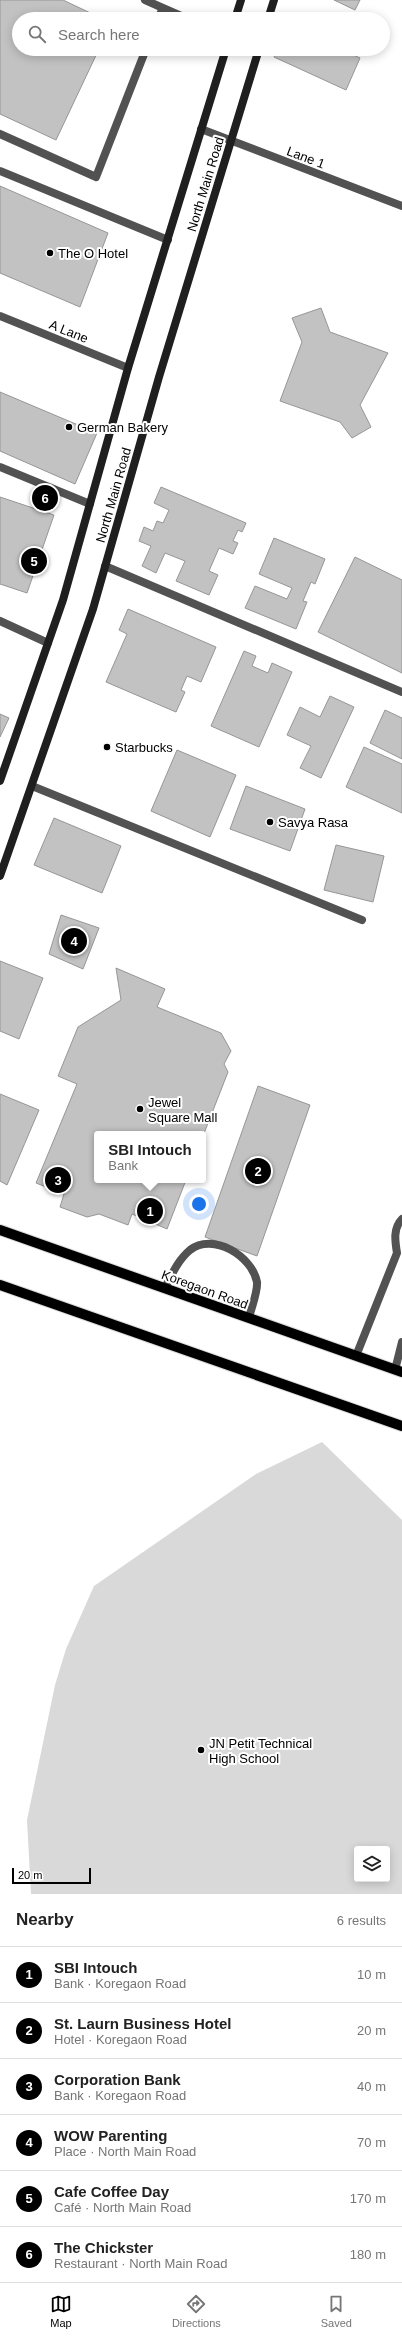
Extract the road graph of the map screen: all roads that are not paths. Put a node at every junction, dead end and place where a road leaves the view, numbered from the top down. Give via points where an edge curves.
1 (145, 0) edge
2 (241, 0) edge
3 (274, 0) edge
4 (162, 8) junction
5 (161, 12) edge
6 (171, 12) edge
7 (237, 12) edge
8 (270, 12) edge
9 (143, 56) edge
10 (224, 56) edge
11 (256, 56) edge
12 (201, 129) junction
13 (0, 134) edge
14 (231, 140) junction
15 (0, 170) edge
16 (402, 206) edge
17 (168, 240) junction
18 (0, 316) edge
19 (128, 368) junction
20 (0, 468) edge
21 (90, 504) junction
22 (105, 566) junction
23 (0, 621) edge
24 (48, 643) junction
25 (402, 692) edge
26 (0, 781) edge
27 (32, 786) junction
28 (0, 876) edge
29 (362, 920) dead end
30 (402, 1219) edge
31 (0, 1230) edge
32 (0, 1285) edge
33 (165, 1288) junction
34 (249, 1318) junction
35 (402, 1342) edge
36 (356, 1356) junction
37 (398, 1371) edge
38 (402, 1426) edge

1 - 4 street
2 - 7 main road
3 - 8 main road
4 - 5 street
4 - 6 street
9 - 13 street via 96,177
10 - 12 main road, North Main Road
11 - 14 main road, North Main Road
12 - 14 street, Lane 1
12 - 17 main road, North Main Road
14 - 16 street, Lane 1
14 - 22 main road, North Main Road
15 - 17 street
17 - 19 main road, North Main Road
18 - 19 street, A Lane
19 - 21 main road, North Main Road
20 - 21 street
21 - 24 main road, North Main Road
22 - 25 street
22 - 27 main road, North Main Road via 93,609
23 - 24 street
24 - 26 main road, North Main Road
27 - 28 main road, North Main Road
27 - 29 street
30 - 36 street via 398,1223 394,1237 397,1253
31 - 33 main road, Koregaon Road
32 - 38 main road
33 - 34 main road, Koregaon Road
33 - 34 street via 176,1266 191,1249 212,1243 230,1249 248,1264 257,1283
34 - 36 main road, Koregaon Road
35 - 37 street
36 - 37 main road, Koregaon Road

